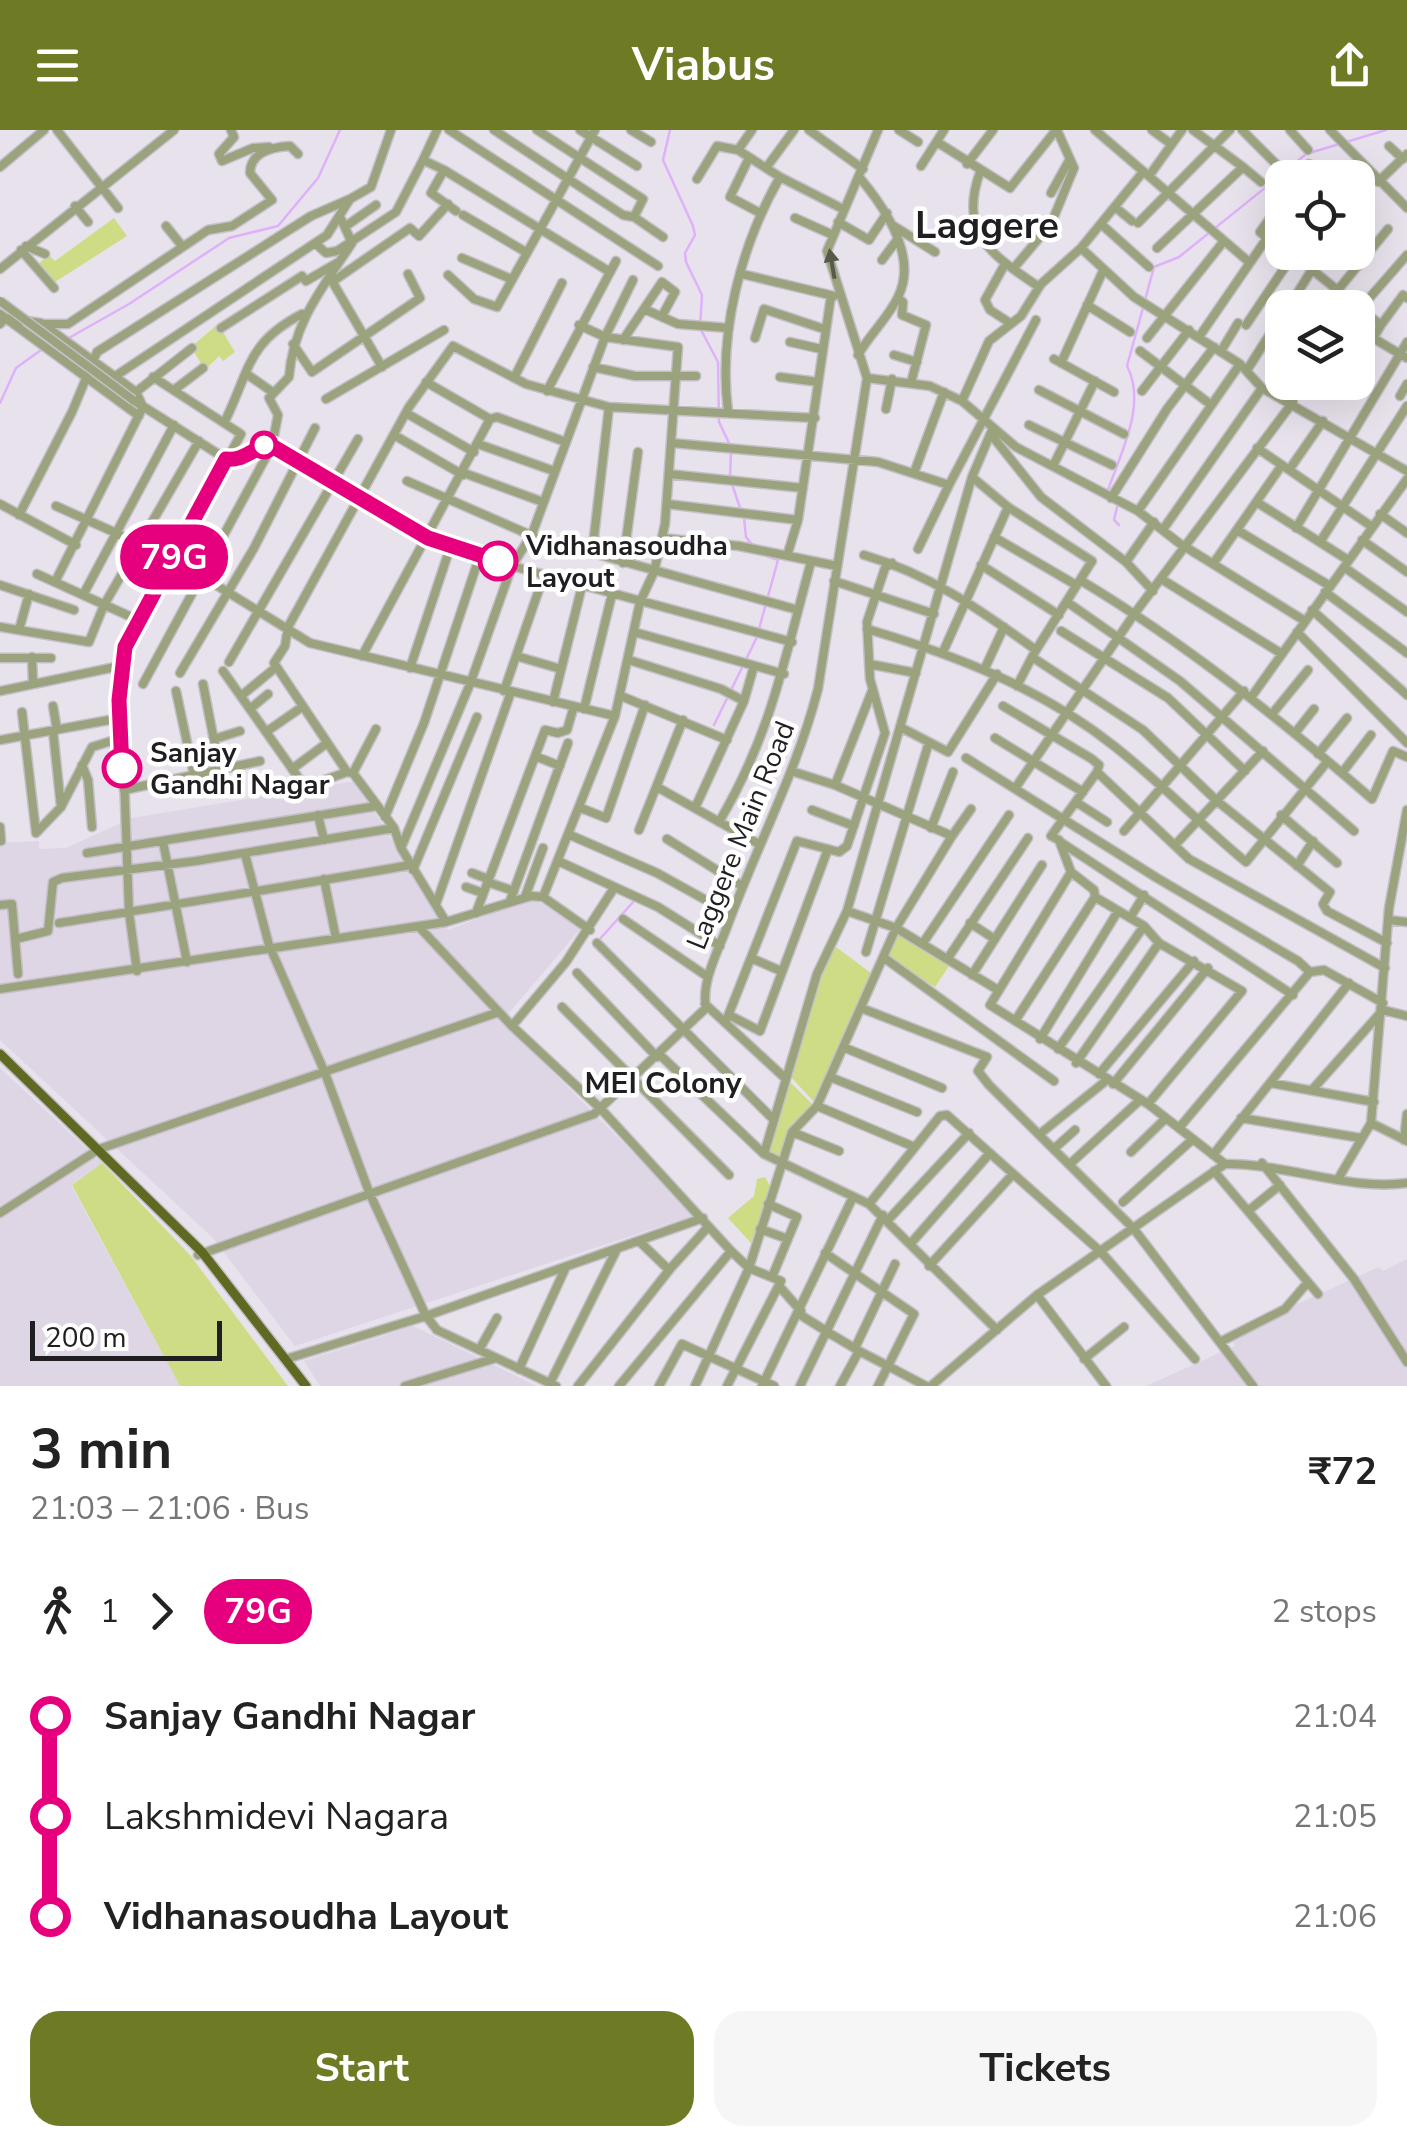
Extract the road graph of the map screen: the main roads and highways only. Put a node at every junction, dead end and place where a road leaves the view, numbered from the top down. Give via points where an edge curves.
1 (0, 1054) edge
2 (0, 1062) edge
3 (96, 1151) junction
4 (200, 1254) junction
5 (302, 1386) edge

1 - 3 main road
2 - 3 main road
3 - 4 main road
4 - 5 main road
4 - 5 main road

